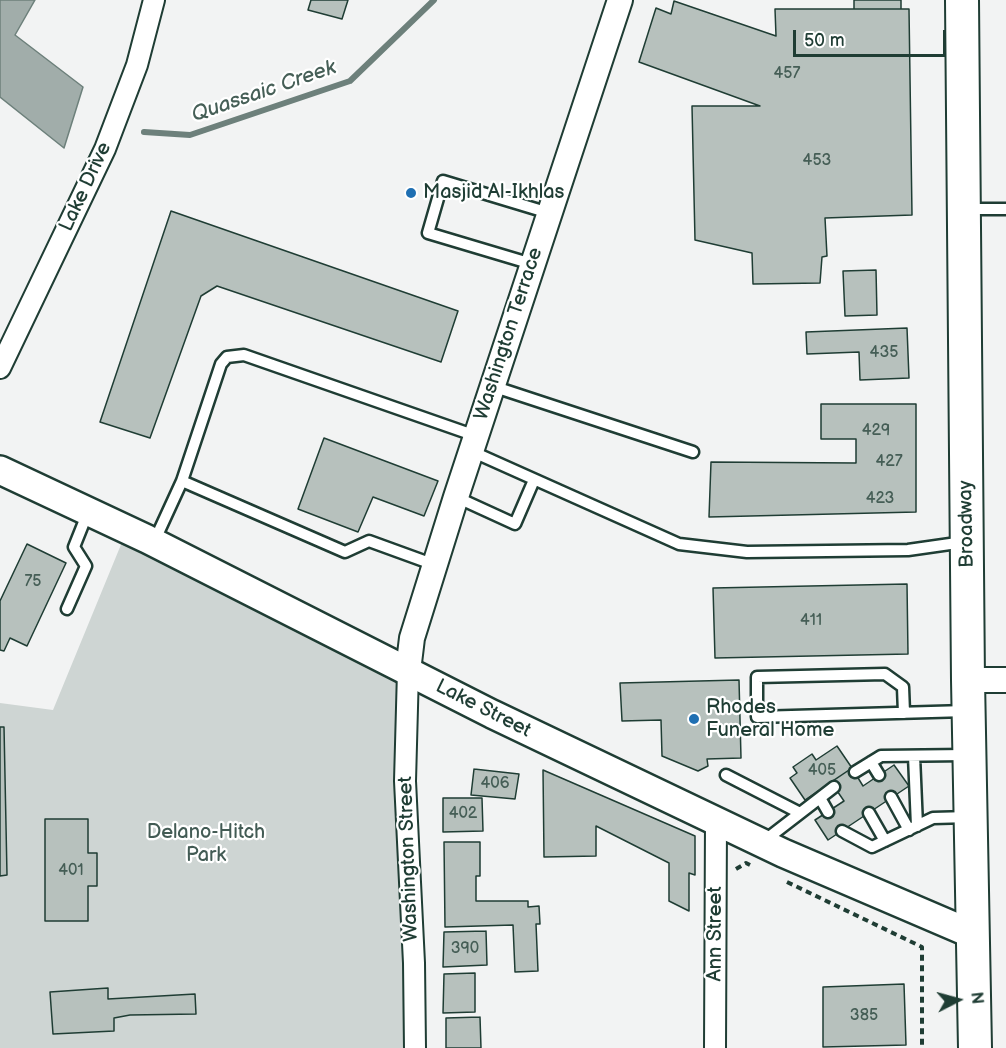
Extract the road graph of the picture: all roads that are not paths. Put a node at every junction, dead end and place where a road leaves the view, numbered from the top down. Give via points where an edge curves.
1 (153, 0) edge
2 (620, 0) edge
3 (962, 0) edge
4 (964, 209) junction
5 (1006, 209) edge
6 (549, 213) junction
7 (532, 264) junction
8 (0, 366) edge
9 (492, 386) junction
10 (473, 444) junction
11 (693, 452) dead end
12 (0, 470) edge
13 (534, 480) junction
14 (182, 481) junction
15 (456, 497) junction
16 (89, 512) junction
17 (967, 541) junction
18 (154, 543) junction
19 (435, 565) junction
20 (67, 609) dead end
21 (408, 671) junction
22 (968, 680) junction
23 (1006, 680) edge
24 (969, 711) junction
25 (904, 713) junction
26 (969, 755) junction
27 (914, 756) junction
28 (871, 762) junction
29 (855, 772) dead end
30 (726, 775) dead end
31 (879, 775) dead end
32 (834, 787) dead end
33 (891, 797) dead end
34 (820, 798) junction
35 (828, 812) dead end
36 (800, 813) junction
37 (869, 813) dead end
38 (970, 817) junction
39 (716, 821) junction
40 (913, 828) junction
41 (842, 831) dead end
42 (885, 841) junction
43 (759, 856) junction
44 (972, 934) junction
45 (415, 1048) edge
46 (716, 1048) edge
47 (975, 1048) edge

1 - 8 street, Lake Drive via 137,65 105,149
2 - 6 street, Washington Terrace
3 - 4 main road, Broadway
4 - 5 lane
4 - 17 main road, Broadway
6 - 7 street, Washington Terrace
6 - 7 lane via 443,181 428,233
7 - 9 street, Washington Terrace
9 - 10 street, Washington Terrace
9 - 11 lane
10 - 13 lane
10 - 14 lane via 244,355 235,355 221,364
10 - 15 street, Washington Terrace
12 - 16 main road, Lake Street
13 - 15 lane via 515,524
13 - 17 lane via 679,544 747,552 908,550
14 - 18 lane
14 - 19 lane via 345,552 369,541
15 - 19 street, Washington Terrace
16 - 18 main road, Lake Street
16 - 20 lane via 74,548 86,566
17 - 22 main road, Broadway
18 - 21 main road, Lake Street
19 - 21 street, Washington Terrace via 412,638
21 - 39 main road, Lake Street
21 - 45 street, Washington Street via 405,781
22 - 23 street
22 - 24 main road, Broadway
24 - 25 lane
24 - 26 main road, Broadway
25 - 25 lane via 757,717 757,677 885,674 903,687
26 - 27 lane
26 - 38 main road, Broadway
27 - 28 lane via 881,756
27 - 40 lane
28 - 29 lane
28 - 31 lane
30 - 36 lane
32 - 34 lane
33 - 40 lane
34 - 35 lane
34 - 36 lane
36 - 43 lane
37 - 42 lane
38 - 40 lane via 933,818
38 - 44 main road, Broadway
39 - 43 main road, Lake Street
39 - 46 street, Ann Street
40 - 42 lane
41 - 42 lane via 872,847
43 - 44 main road, Lake Street
44 - 47 main road, Broadway

